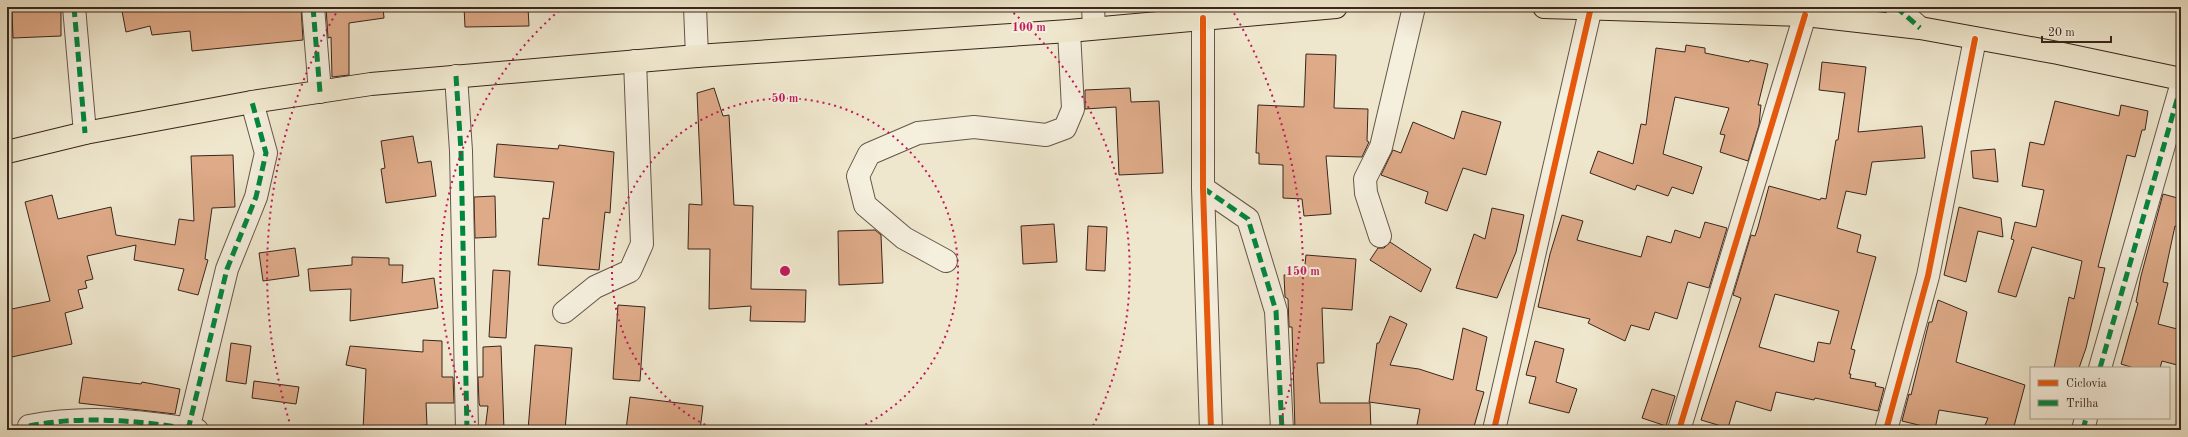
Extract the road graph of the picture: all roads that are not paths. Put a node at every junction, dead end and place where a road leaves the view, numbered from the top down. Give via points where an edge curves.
1 (74, 7) edge
2 (313, 7) edge
3 (695, 7) edge
4 (1336, 7) edge
5 (1414, 7) edge
6 (1544, 7) edge
7 (1592, 7) edge
8 (1896, 7) edge
9 (1282, 9) edge
10 (1805, 15) junction
11 (1093, 17) edge
12 (1202, 18) junction
13 (1920, 28) junction
14 (1069, 31) junction
15 (1975, 39) junction
16 (697, 56) junction
17 (635, 61) junction
18 (456, 76) junction
19 (2181, 79) edge
20 (2181, 86) edge
21 (320, 92) junction
22 (252, 102) junction
23 (85, 133) junction
24 (7, 152) edge
25 (1203, 188) junction
26 (1380, 236) dead end
27 (946, 261) dead end
28 (564, 312) dead end
29 (2100, 367) edge
30 (2086, 419) edge
31 (29, 426) dead end
32 (191, 430) edge
33 (467, 430) edge
34 (1211, 430) edge
35 (1282, 430) edge
36 (1494, 430) edge
37 (1679, 430) edge
38 (1886, 430) edge
39 (2083, 430) edge

1 - 23 street
2 - 21 street
3 - 16 street
4 - 9 main road
5 - 26 street via 1381,147 1365,178 1366,193
6 - 7 main road
7 - 10 main road
7 - 36 street
8 - 13 street
9 - 12 main road
10 - 13 main road
10 - 37 street
11 - 12 main road
11 - 14 main road
12 - 25 street
13 - 15 main road
14 - 16 main road
14 - 27 street via 1073,109 1065,128 1046,135 974,127 918,133 869,154 858,176 865,205 904,238
15 - 19 main road via 2058,53
15 - 38 street via 1928,276
16 - 17 main road
17 - 18 main road
17 - 28 street via 642,244 630,271 595,287
18 - 21 main road
18 - 33 street via 462,151
20 - 29 street
21 - 22 main road
22 - 23 main road
22 - 32 street via 266,153 256,197 227,269
23 - 24 main road
25 - 34 street
25 - 35 street via 1248,219 1276,311
30 - 39 street
31 - 32 street via 60,420 127,421

